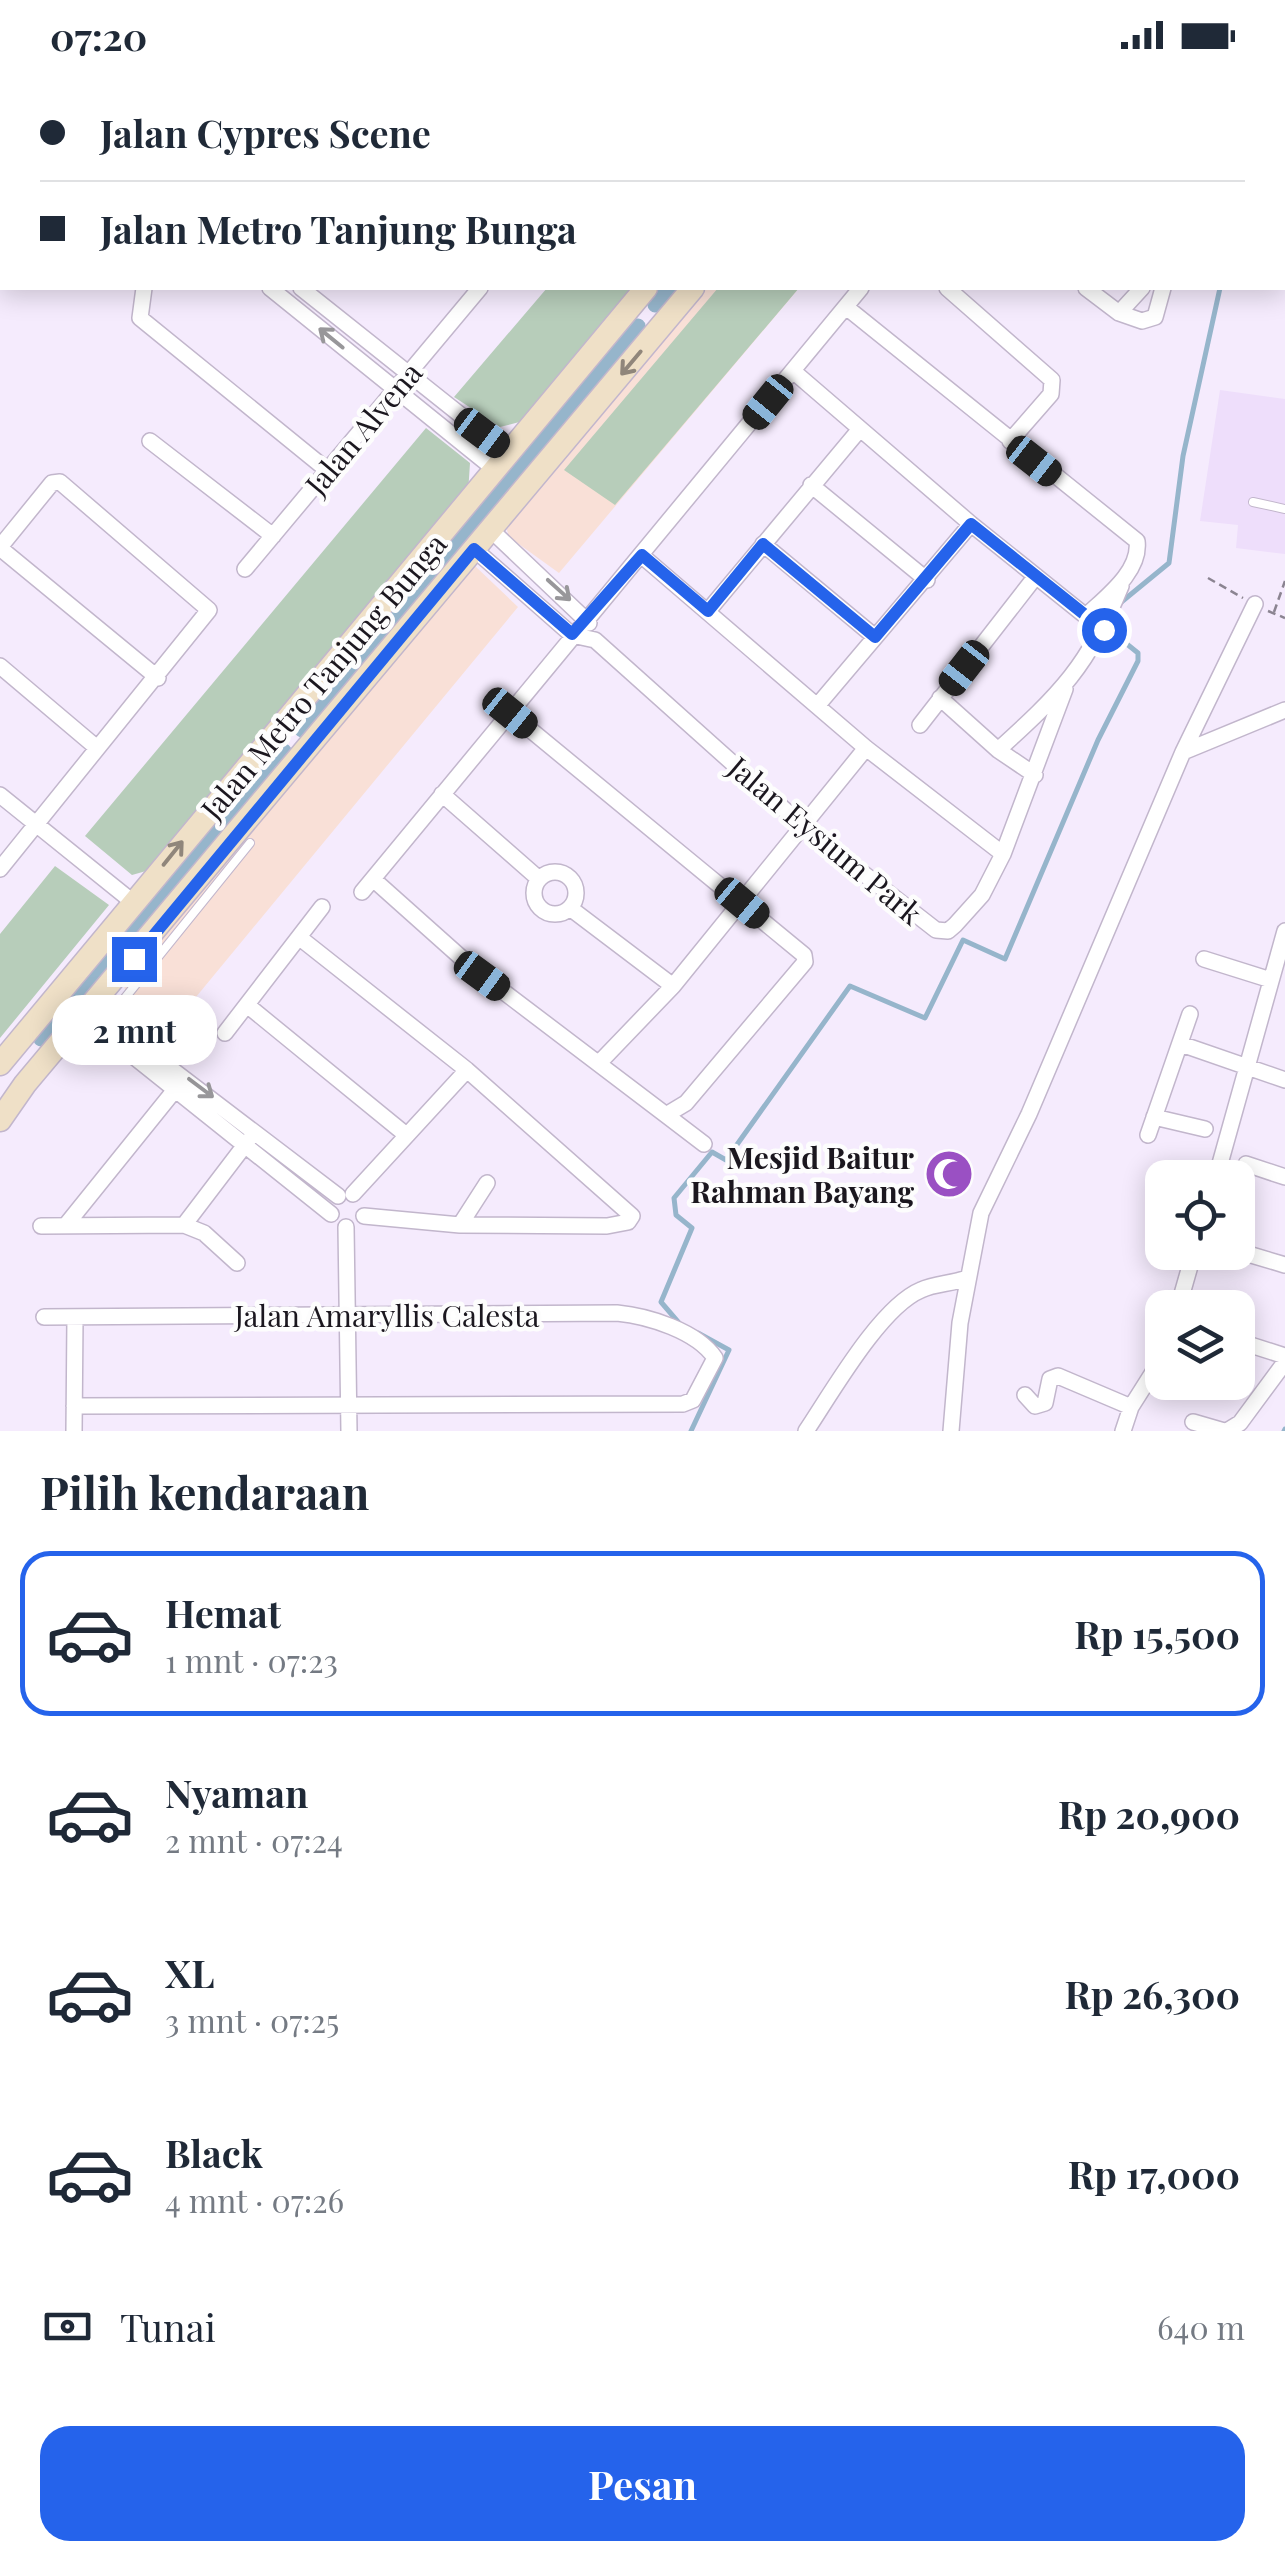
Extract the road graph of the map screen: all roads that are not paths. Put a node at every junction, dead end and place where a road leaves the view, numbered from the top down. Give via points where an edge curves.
1 (144, 290) edge
2 (273, 290) edge
3 (297, 290) edge
4 (302, 290) edge
5 (473, 290) edge
6 (691, 290) edge
7 (859, 290) edge
8 (949, 290) edge
9 (1089, 290) edge
10 (1140, 290) edge
11 (1162, 290) edge
12 (639, 296) edge
13 (284, 299) junction
14 (846, 307) junction
15 (1119, 313) junction
16 (660, 328) junction
17 (793, 371) junction
18 (407, 376) junction
19 (393, 388) junction
20 (860, 429) junction
21 (1010, 441) junction
22 (150, 442) dead end
23 (500, 460) junction
24 (328, 470) junction
25 (811, 485) junction
26 (1253, 502) dead end
27 (1285, 508) edge
28 (971, 524) junction
29 (491, 530) junction
30 (273, 536) junction
31 (763, 544) junction
32 (0, 547) edge
33 (474, 549) junction
34 (642, 555) junction
35 (245, 569) dead end
36 (1036, 576) junction
37 (1125, 578) junction
38 (927, 580) junction
39 (1254, 604) dead end
40 (708, 611) junction
41 (1086, 615) junction
42 (587, 616) junction
43 (1104, 630) junction
44 (572, 634) junction
45 (875, 637) junction
46 (595, 640) junction
47 (0, 666) edge
48 (158, 678) junction
49 (1065, 689) junction
50 (940, 698) junction
51 (817, 706) junction
52 (1285, 710) edge
53 (510, 713) junction
54 (920, 725) dead end
55 (280, 729) junction
56 (97, 748) junction
57 (866, 748) junction
58 (998, 750) junction
59 (305, 752) junction
60 (1182, 752) junction
61 (1035, 775) junction
62 (442, 794) junction
63 (0, 795) edge
64 (34, 826) junction
65 (805, 828) junction
66 (250, 843) dead end
67 (1004, 854) junction
68 (0, 869) edge
69 (539, 880) junction
70 (134, 902) junction
71 (742, 903) junction
72 (322, 907) dead end
73 (570, 908) junction
74 (1285, 931) edge
75 (300, 938) junction
76 (1204, 959) dead end
77 (141, 965) junction
78 (1272, 980) junction
79 (673, 986) junction
80 (120, 1004) dead end
81 (246, 1005) junction
82 (89, 1009) junction
83 (1190, 1014) dead end
84 (226, 1034) dead end
85 (1181, 1044) junction
86 (134, 1050) junction
87 (600, 1062) junction
88 (0, 1064) edge
89 (1247, 1067) junction
90 (467, 1070) junction
91 (1285, 1080) edge
92 (9, 1087) edge
93 (174, 1091) junction
94 (666, 1115) junction
95 (1154, 1116) junction
96 (0, 1120) edge
97 (1205, 1130) dead end
98 (257, 1131) junction
99 (404, 1134) junction
100 (1148, 1134) dead end
101 (704, 1144) dead end
102 (244, 1146) junction
103 (1221, 1160) edge
104 (1255, 1167) edge
105 (1285, 1177) edge
106 (488, 1183) dead end
107 (346, 1195) junction
108 (474, 1203) junction
109 (331, 1214) junction
110 (364, 1216) junction
111 (66, 1225) junction
112 (460, 1225) junction
113 (40, 1226) dead end
114 (184, 1226) junction
115 (499, 1226) junction
116 (346, 1227) junction
117 (1255, 1256) edge
118 (236, 1263) dead end
119 (1285, 1266) edge
120 (967, 1278) junction
121 (346, 1314) junction
122 (44, 1316) dead end
123 (75, 1318) junction
124 (1255, 1348) edge
125 (1285, 1359) edge
126 (1145, 1385) edge
127 (1025, 1396) dead end
128 (348, 1404) junction
129 (74, 1406) junction
130 (1131, 1407) junction
131 (1193, 1422) dead end
132 (74, 1431) edge
133 (349, 1431) edge
134 (806, 1431) edge
135 (951, 1431) edge
136 (1123, 1431) edge
137 (1226, 1431) edge

1 - 24 street via 140,318
2 - 13 street
3 - 13 street
4 - 18 street
5 - 18 street, Jalan Alvena
6 - 16 main road, Jalan Metro Tanjung Bunga
7 - 14 street
8 - 21 street via 1052,380 1050,394
9 - 15 street
10 - 15 street
11 - 15 street via 1152,319
12 - 16 main road
12 - 23 main road, Jalan Metro Tanjung Bunga
19 -> 13 street
14 - 17 street
14 - 21 street
16 -> 29 main road, Jalan Metro Tanjung Bunga
17 - 20 street
17 - 34 street
18 - 19 street, Jalan Alvena
18 - 23 street
19 - 23 street
19 - 24 street, Jalan Alvena
20 - 25 street
20 - 28 street
21 - 37 street via 1137,541
22 - 30 street
23 - 55 main road, Jalan Metro Tanjung Bunga
24 - 30 street, Jalan Alvena
25 - 31 street
25 - 38 street
26 - 27 lane
28 - 36 street
28 - 38 street
29 - 33 main road, Jalan Metro Tanjung Bunga
29 -> 42 street
30 - 35 street, Jalan Alvena
31 - 40 street
31 - 45 street
32 - 48 street
32 - 48 street via 52,483 63,484 208,607
33 - 44 street
33 - 59 main road, Jalan Metro Tanjung Bunga
34 - 40 street
34 - 42 street
36 - 41 street
36 - 50 street
37 - 41 street
37 - 43 street
38 - 45 street
39 - 60 street
40 - 51 street
41 - 43 street
42 - 44 street
42 - 46 street
43 - 49 street
44 - 46 street
44 - 53 street
45 - 51 street
46 - 65 street, Jalan Eysium Park
47 - 56 street
48 - 56 street
49 - 58 street
49 - 61 street, Jalan Eysium Park
50 - 54 street
50 - 58 street
51 - 57 street
52 - 60 street
53 - 62 street
53 - 71 street
55 - 59 main road
70 -> 55 main road, Jalan Metro Tanjung Bunga
56 - 64 street
57 - 65 street
57 - 67 street
58 - 61 street
59 - 77 main road, Jalan Metro Tanjung Bunga
60 - 120 street via 981,1213
61 - 67 street, Jalan Eysium Park
62 - 69 street
62 - 87 street via 368,885
63 - 64 street
64 - 68 street
64 - 70 street
65 - 67 street, Jalan Eysium Park via 936,930 948,931 972,907
65 - 71 street
66 - 77 lane
69 - 73 street via 534,892 543,911
69 - 73 street via 557,872 569,878 575,889
70 - 88 main road, Jalan Metro Tanjung Bunga
71 - 79 street
71 - 94 street via 806,961 686,1103
72 - 75 street
73 - 79 street
74 - 78 street
75 - 81 street
75 - 90 street
76 - 78 street
77 - 80 lane
77 - 82 main road, Jalan Metro Tanjung Bunga
78 - 89 street
79 - 87 street
81 - 84 street
81 - 99 street
82 - 86 street
82 - 92 main road, Jalan Metro Tanjung Bunga
83 - 85 street
85 - 89 street
85 - 95 street
86 - 93 street
86 -> 98 street
87 - 94 street
89 - 91 street
89 - 103 street
90 - 99 street
90 - 115 street via 632,1216 607,1226
92 - 96 main road, Jalan Metro Tanjung Bunga
93 - 102 street
93 - 111 street
94 - 101 street
95 - 97 street
95 - 100 street
98 - 102 street
98 - 107 street
99 - 107 street
102 - 109 street
102 - 114 street
104 - 105 street
106 - 108 street
107 - 109 street
107 - 110 street via 361,1199
108 - 112 street
108 - 115 street
109 - 116 street
110 - 112 street
110 - 116 street
111 - 113 street
111 - 114 street
112 - 115 street
114 - 118 street via 204,1233
116 - 121 street
117 - 119 street
120 - 134 street via 922,1289 902,1304 850,1362
120 - 135 street
121 - 123 street, Jalan Amaryllis Calesta
121 - 128 street
121 - 128 street, Jalan Amaryllis Calesta via 640,1315 705,1347 714,1360 693,1400 684,1404
122 - 123 street, Jalan Amaryllis Calesta
123 - 129 street
124 - 125 street
125 - 137 street via 1240,1423
126 - 130 street
127 - 130 street via 1035,1406 1045,1403 1050,1379 1058,1376
128 - 129 street
128 - 133 street
129 - 132 street
130 - 136 street
131 - 137 street

